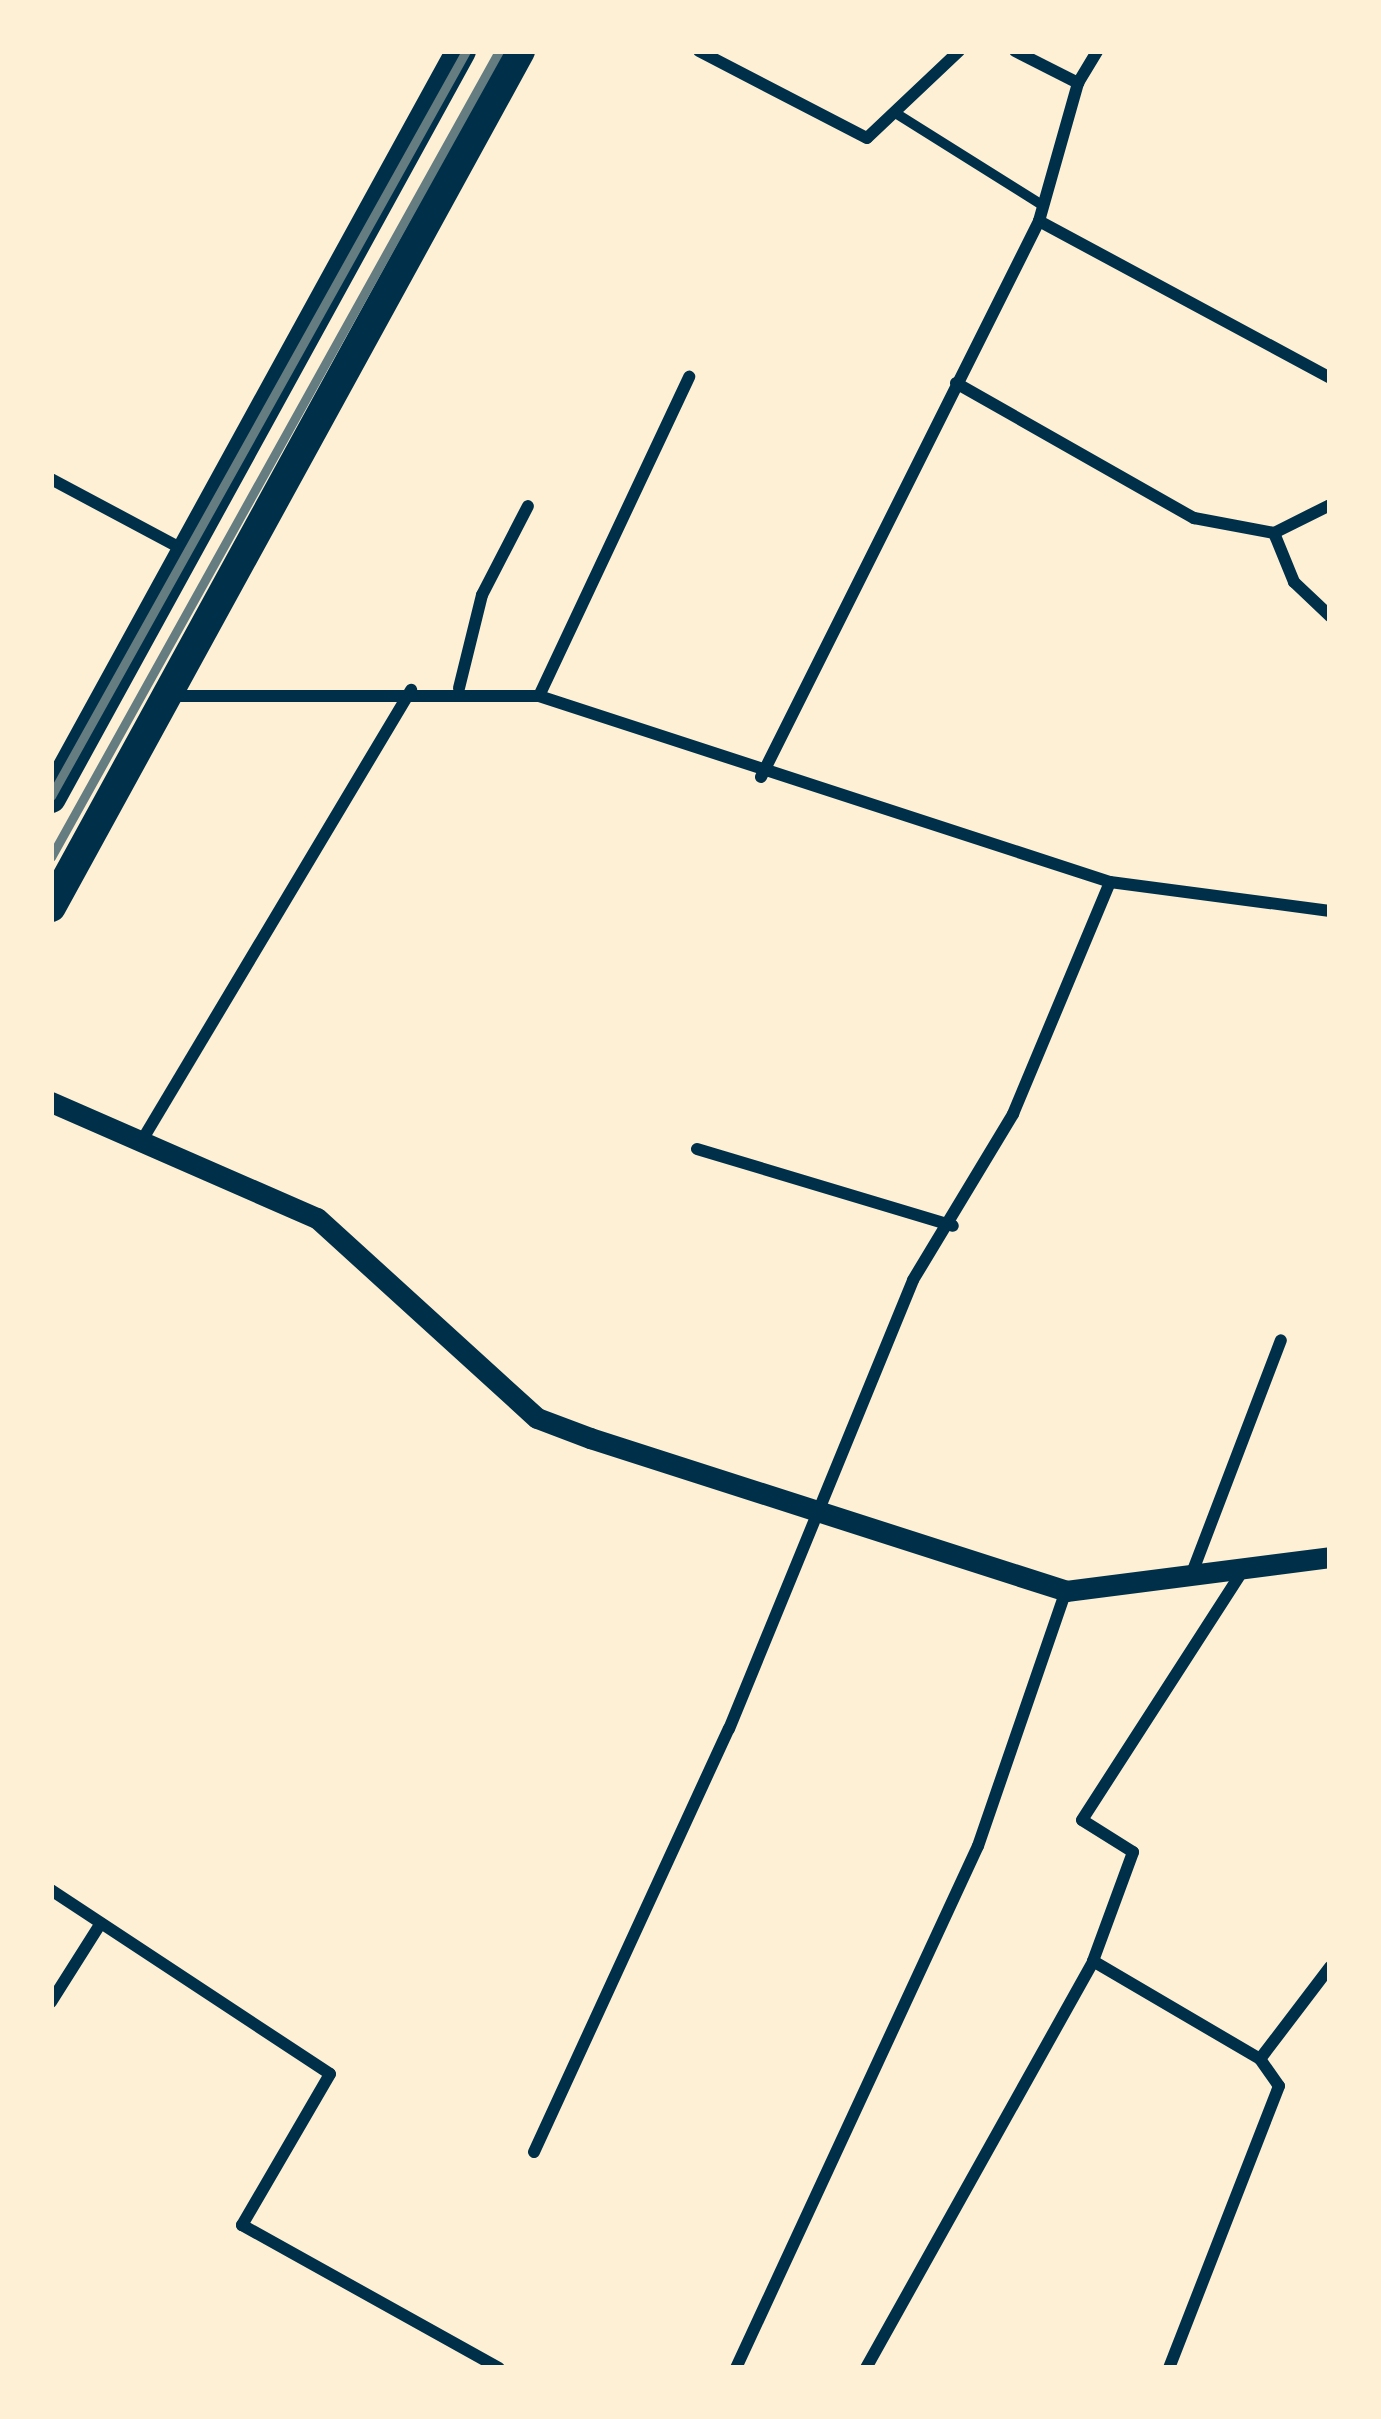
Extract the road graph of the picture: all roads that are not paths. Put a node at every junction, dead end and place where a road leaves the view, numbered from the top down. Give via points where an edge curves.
1 (461, 51) edge
2 (520, 51) edge
3 (699, 51) edge
4 (959, 51) edge
5 (1015, 51) edge
6 (1097, 51) edge
7 (1078, 83) junction
8 (897, 114) junction
9 (1039, 202) junction
10 (1039, 221) junction
11 (689, 377) dead end
12 (1330, 378) edge
13 (956, 383) junction
14 (51, 479) edge
15 (528, 506) dead end
16 (1330, 506) edge
17 (1274, 533) junction
18 (193, 555) junction
19 (1330, 616) edge
20 (459, 688) junction
21 (411, 690) junction
22 (172, 696) junction
23 (539, 696) junction
24 (761, 777) junction
25 (51, 798) edge
26 (1109, 882) junction
27 (51, 907) edge
28 (1330, 911) edge
29 (51, 1102) edge
30 (144, 1137) junction
31 (697, 1149) dead end
32 (953, 1226) junction
33 (1281, 1340) dead end
34 (816, 1503) junction
35 (1330, 1557) edge
36 (1245, 1568) junction
37 (1192, 1574) junction
38 (1066, 1591) junction
39 (51, 1890) edge
40 (101, 1923) junction
41 (1093, 1961) junction
42 (1330, 1967) edge
43 (51, 2002) edge
44 (1261, 2060) junction
45 (534, 2152) dead end
46 (488, 2366) edge
47 (736, 2368) edge
48 (866, 2368) edge
49 (1169, 2368) edge

1 - 18 highway
2 - 22 highway
3 - 8 street via 845,134 867,138
4 - 8 street
5 - 7 street
6 - 7 street
7 - 9 street
8 - 9 street
9 - 10 street
10 - 12 street
10 - 13 street
11 - 23 street
13 - 17 street via 1194,518
13 - 24 street
14 - 18 street
15 - 20 street via 482,595
16 - 17 street
17 - 19 street via 1294,582
18 - 25 highway
20 - 21 street
20 - 23 street
21 - 22 street
21 - 30 street
22 - 27 highway
23 - 24 street
24 - 26 street
26 - 28 street
26 - 32 street via 1013,1114
29 - 30 street
30 - 34 street via 316,1218 537,1418
31 - 32 street
32 - 34 street via 926,1252 857,1433
33 - 37 street
34 - 38 street
34 - 45 street via 729,1729
35 - 36 street
36 - 37 street
36 - 41 street via 1082,1820 1133,1852
37 - 38 street
38 - 47 street via 978,1846
39 - 40 street
40 - 43 street
40 - 46 street via 330,2074 242,2225
41 - 44 street
41 - 48 street
42 - 44 street
44 - 49 street via 1279,2086

